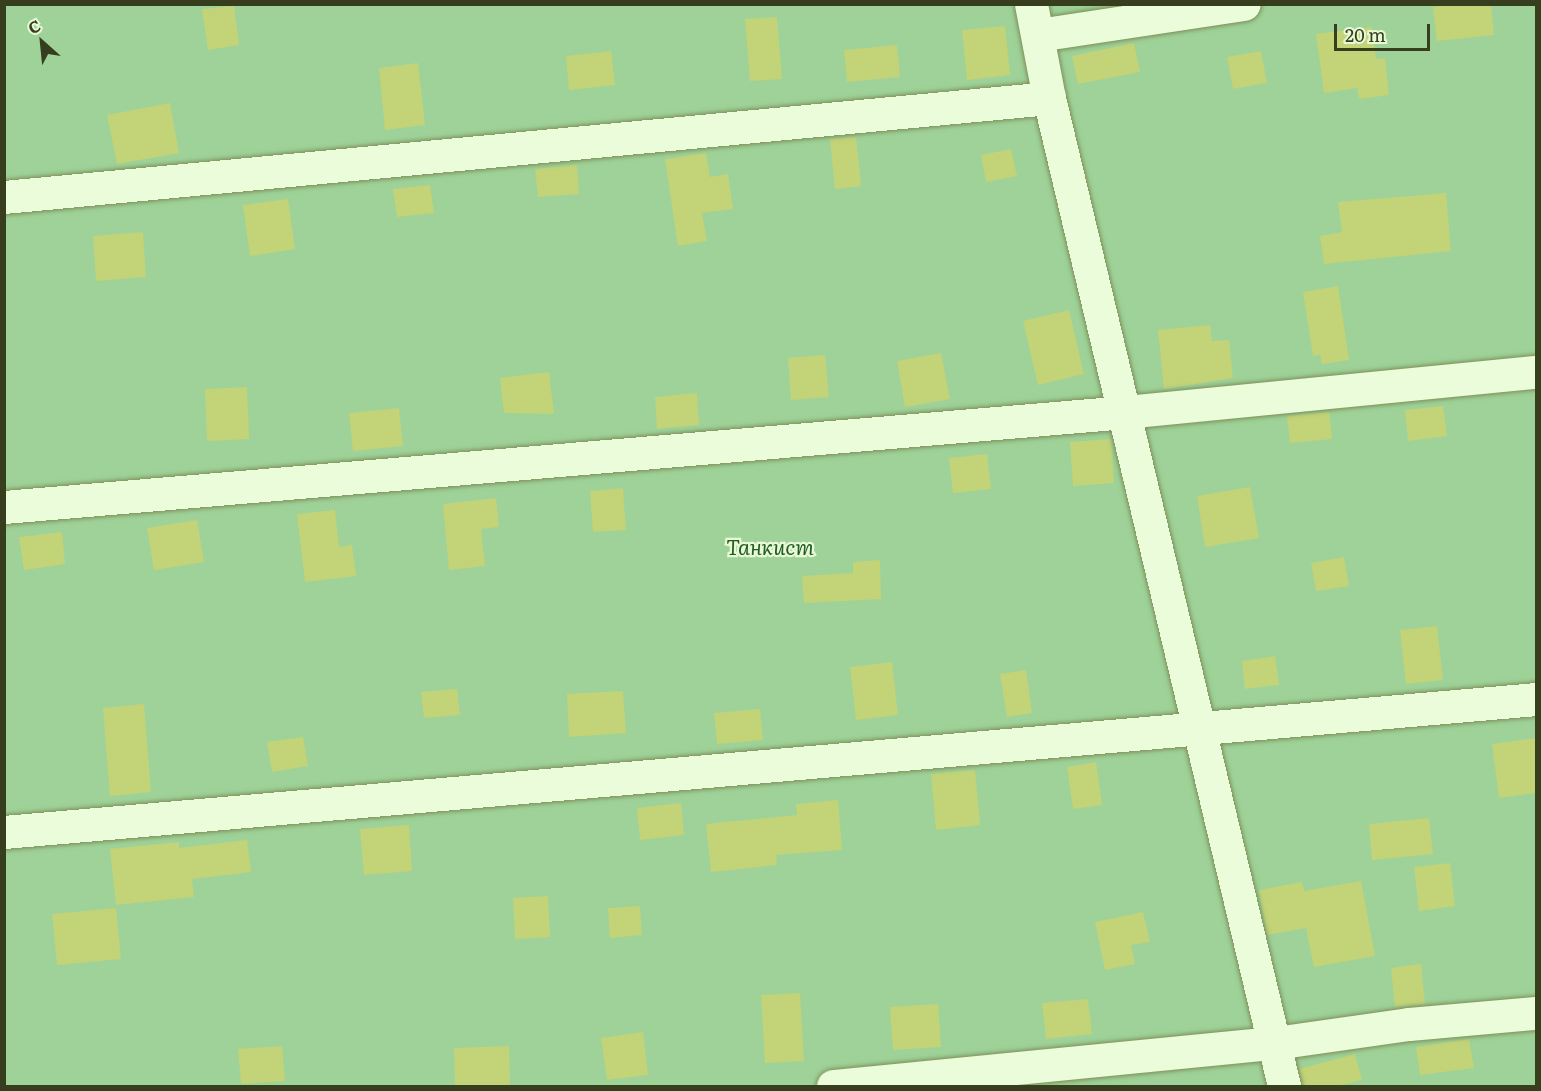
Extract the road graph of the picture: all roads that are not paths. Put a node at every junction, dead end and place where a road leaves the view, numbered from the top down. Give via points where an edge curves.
1 (1244, 4) edge
2 (1034, 20) edge
3 (1049, 98) junction
4 (4, 197) edge
5 (1536, 372) edge
6 (1125, 412) junction
7 (4, 507) edge
8 (1536, 699) edge
9 (1198, 730) junction
10 (4, 832) edge
11 (1536, 1013) edge
12 (1275, 1044) junction
13 (833, 1086) edge
14 (1284, 1086) edge

1 - 2 lane
2 - 3 lane
3 - 4 lane
3 - 6 lane
5 - 6 lane
6 - 7 lane
6 - 9 lane
8 - 9 lane
9 - 10 lane
9 - 12 lane
11 - 12 lane via 1409,1024
12 - 13 lane
12 - 14 lane

